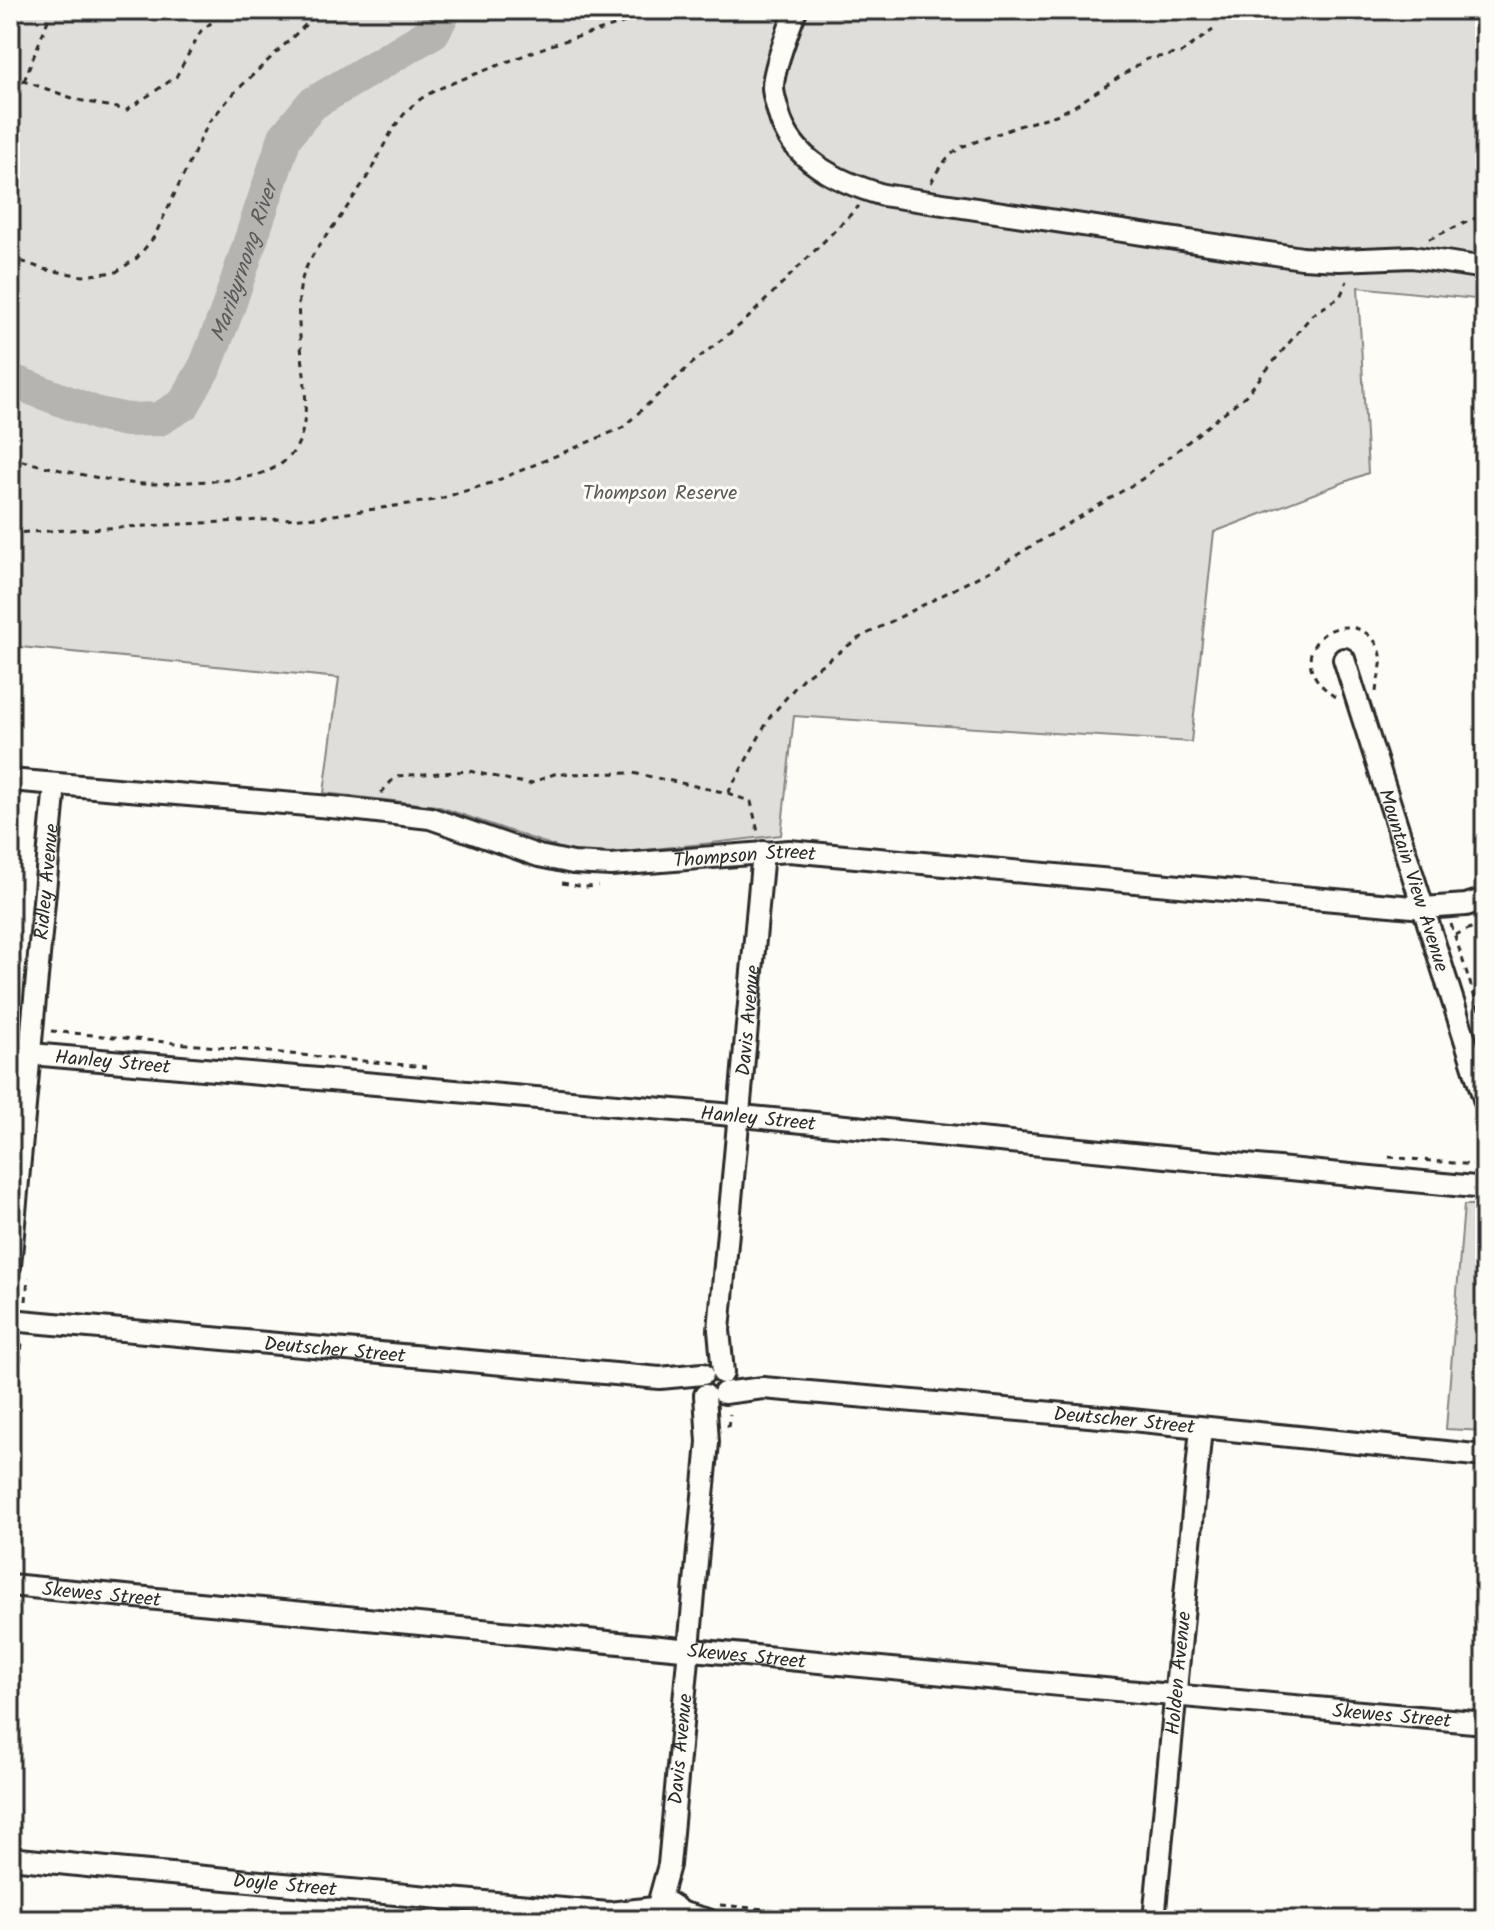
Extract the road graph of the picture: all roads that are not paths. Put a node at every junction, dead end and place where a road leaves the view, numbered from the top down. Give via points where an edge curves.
1 (796, 10) edge
2 (1485, 268) edge
3 (1344, 659) dead end
4 (10, 780) edge
5 (55, 784) junction
6 (763, 840) junction
7 (1485, 899) edge
8 (1424, 908) junction
9 (31, 1054) junction
10 (1485, 1102) edge
11 (738, 1116) junction
12 (1485, 1188) edge
13 (10, 1266) edge
14 (10, 1320) edge
15 (715, 1387) junction
16 (1201, 1428) junction
17 (1485, 1456) edge
18 (10, 1585) edge
19 (689, 1648) junction
20 (1176, 1697) junction
21 (1485, 1723) edge
22 (10, 1858) edge
23 (665, 1912) edge
24 (710, 1912) edge
25 (609, 1913) junction
26 (630, 1920) edge
27 (1154, 1920) edge

1 - 2 street via 773,85 786,135 823,171 872,192 1302,258 1423,258
3 - 8 street, Mountain View Avenue
4 - 5 street, Thompson Street
5 - 6 street, Thompson Street via 430,818 573,863 611,865
5 - 9 street, Ridley Avenue
6 - 8 street, Thompson Street via 789,851
6 - 11 street, Davis Avenue
7 - 8 street, Thompson Street
8 - 10 street, Mountain View Avenue
9 - 11 street, Hanley Street
9 - 13 street, Ridley Avenue
11 - 12 street, Hanley Street
11 - 15 street, Davis Avenue
14 - 15 street, Deutscher Street
15 - 16 street, Deutscher Street
15 - 19 street, Davis Avenue
16 - 17 street, Deutscher Street
16 - 20 street, Holden Avenue
18 - 19 street, Skewes Street
19 - 20 street, Skewes Street
19 - 23 street, Davis Avenue
20 - 21 street, Skewes Street
20 - 27 street, Holden Avenue
22 - 25 street, Doyle Street
23 - 24 street, Doyle Street
23 - 25 street, Doyle Street
25 - 26 street, Doyle Street

